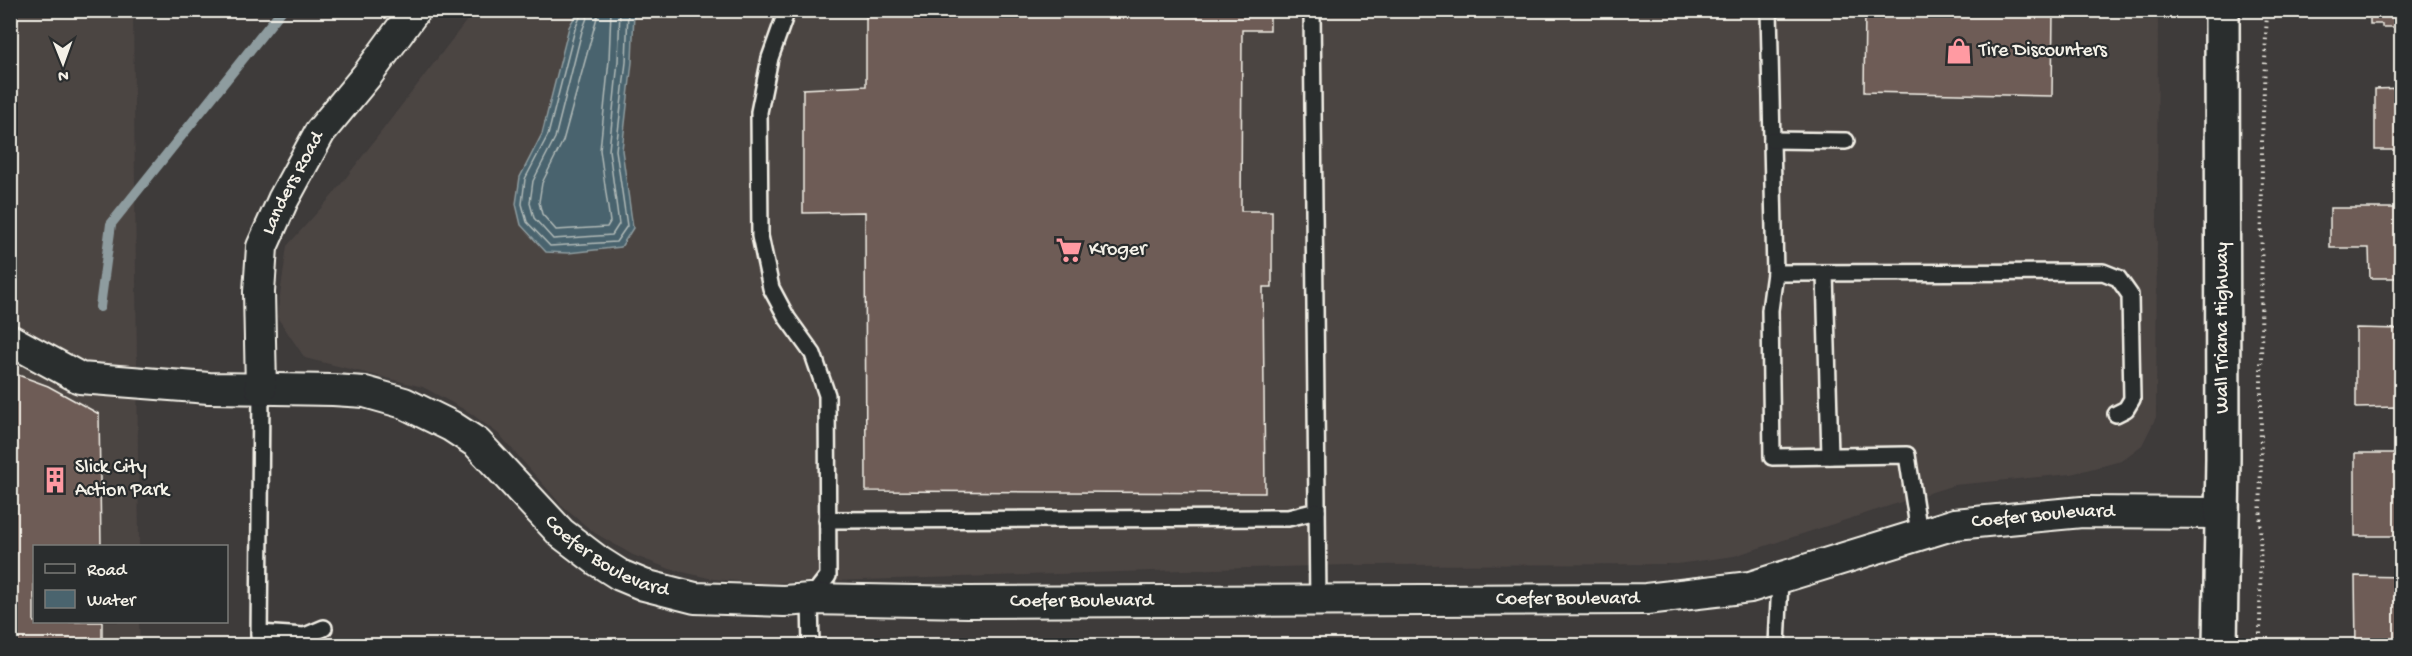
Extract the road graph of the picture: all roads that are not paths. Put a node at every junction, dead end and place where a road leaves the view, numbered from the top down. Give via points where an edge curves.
1 (415, 10) edge
2 (787, 10) edge
3 (1312, 10) edge
4 (1769, 10) edge
5 (2222, 10) edge
6 (1772, 140) junction
7 (1846, 141) dead end
8 (1775, 273) junction
9 (1825, 273) junction
10 (10, 340) edge
11 (261, 389) junction
12 (2116, 414) dead end
13 (1830, 456) junction
14 (1317, 511) junction
15 (2222, 513) junction
16 (827, 520) junction
17 (1919, 533) junction
18 (1780, 579) junction
19 (810, 599) junction
20 (1318, 602) junction
21 (324, 628) dead end
22 (259, 639) edge
23 (811, 645) edge
24 (1777, 645) edge
25 (2220, 645) edge

1 - 11 street, Landers Road via 320,132 262,247
2 - 16 lane via 770,58 759,112 760,236 771,288 813,354 827,395
3 - 14 lane
4 - 6 lane
5 - 15 main road, Wall Triana Highway
6 - 7 lane
6 - 8 lane
8 - 9 lane
8 - 13 lane via 1770,310 1772,457
9 - 12 lane via 2103,272 2118,278 2130,295 2132,399 2126,409
9 - 13 lane
10 - 11 street, Coefer Boulevard via 80,378
11 - 19 street, Coefer Boulevard via 365,392 404,403 451,426 477,443 580,548 620,575 644,585 695,598
11 - 22 lane
13 - 17 lane via 1907,455
14 - 16 lane via 1288,518
14 - 20 lane
15 - 17 street, Coefer Boulevard via 2082,512 1975,522
15 - 25 main road, Wall Triana Highway
16 - 19 lane via 828,576
17 - 18 street, Coefer Boulevard
18 - 20 street, Coefer Boulevard via 1722,592 1646,599
18 - 24 lane
19 - 20 street, Coefer Boulevard
19 - 23 lane
21 - 22 lane via 305,636

